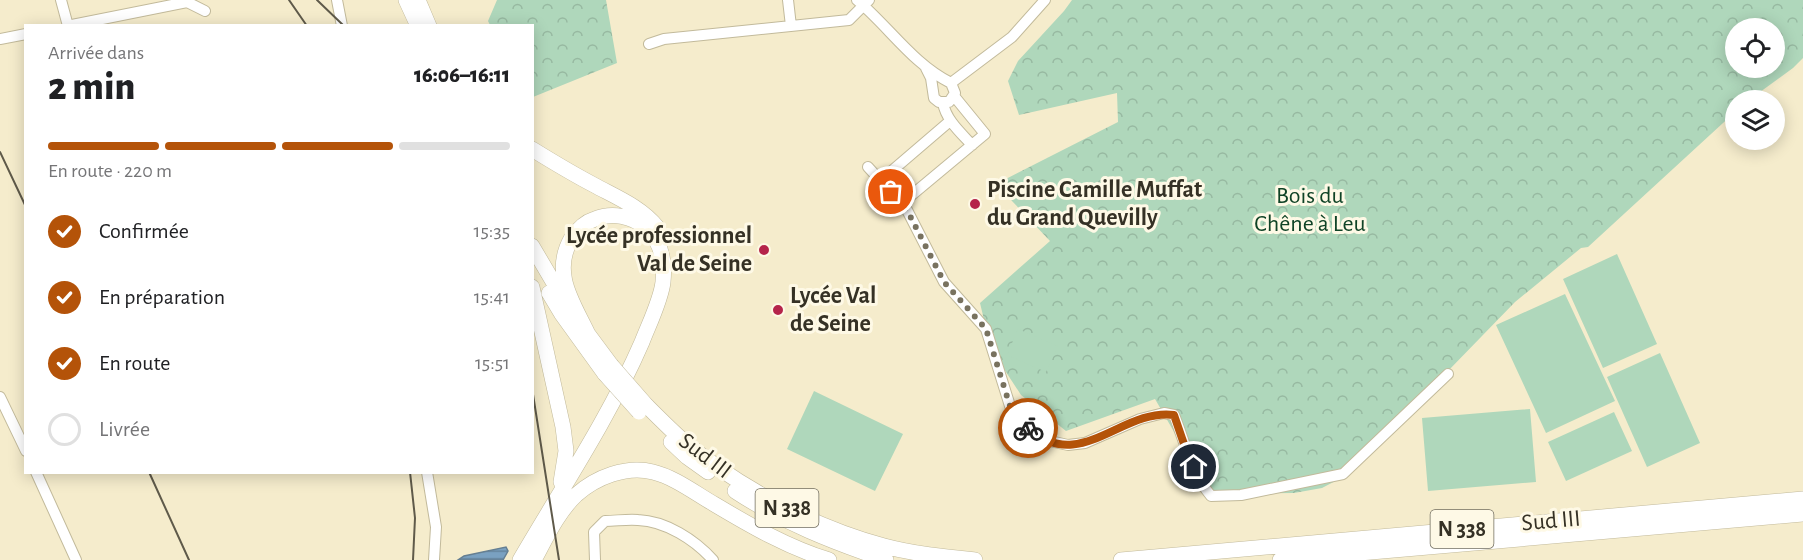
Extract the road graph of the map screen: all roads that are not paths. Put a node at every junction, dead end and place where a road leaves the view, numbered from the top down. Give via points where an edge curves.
1 (61, 0) edge
2 (337, 0) edge
3 (406, 0) edge
4 (418, 0) edge
5 (788, 0) edge
6 (1045, 0) edge
7 (863, 2) edge
8 (205, 11) dead end
9 (67, 24) edge
10 (77, 24) edge
11 (342, 24) edge
12 (425, 24) edge
13 (426, 24) edge
14 (791, 26) junction
15 (24, 34) edge
16 (0, 39) edge
17 (649, 44) dead end
18 (926, 68) junction
19 (947, 82) junction
20 (933, 88) junction
21 (954, 96) junction
22 (944, 103) junction
23 (950, 121) junction
24 (972, 145) junction
25 (534, 150) edge
26 (868, 167) dead end
27 (880, 181) junction
28 (901, 204) junction
29 (534, 249) edge
30 (534, 268) edge
31 (534, 296) edge
32 (587, 332) junction
33 (608, 369) junction
34 (1448, 374) dead end
35 (0, 397) edge
36 (643, 409) junction
37 (24, 447) edge
38 (37, 474) edge
39 (427, 474) edge
40 (1803, 499) edge
41 (1803, 514) edge
42 (546, 517) junction
43 (549, 533) junction
44 (76, 560) edge
45 (434, 560) edge
46 (520, 560) edge
47 (534, 560) edge
48 (595, 560) edge
49 (713, 560) edge
50 (829, 560) edge
51 (886, 560) edge
52 (975, 560) edge
53 (1121, 560) edge
54 (1280, 560) edge

1 - 9 street
2 - 11 street
3 - 12 highway
4 - 13 highway
5 - 14 street
6 - 19 street via 1012,37
7 - 14 street via 849,20
7 - 18 street
8 - 10 street via 187,2
14 - 17 street via 664,39
15 - 16 street
18 - 19 street
18 - 20 street
19 - 20 street
19 - 21 street via 954,89
20 - 22 street via 934,98
21 - 22 street
21 - 24 street via 985,134
22 - 23 street
23 - 24 street
23 - 27 street
24 - 28 street
25 - 43 highway via 650,218 666,238 672,273 664,308 633,381
26 - 27 street
27 - 28 street
28 - 34 street via 944,282 986,329 1010,406 1019,420 1035,435 1068,445 1084,443 1140,419 1164,413 1174,415 1200,483 1211,496 1242,495 1343,474
29 - 32 highway, N 338
30 - 33 highway, N 338 via 561,313
31 - 42 highway via 566,451 563,476
32 - 33 highway, N 338
32 - 42 highway via 567,289 562,269 566,249 575,233 595,218 632,219 644,226 660,247 663,284 627,374
33 - 36 highway, N 338, bridge
35 - 37 street
36 - 51 highway, Sud III / N 338 via 687,457 737,493 779,518
36 - 52 highway, Sud III / N 338 via 717,467 786,508 885,546
38 - 44 street
39 - 45 street via 436,527
40 - 53 highway, Sud III / N 338
41 - 54 highway, Sud III / N 338
42 - 46 highway
43 - 47 highway
43 - 50 highway via 572,500 591,484 633,469 654,472 765,535
48 - 49 street via 594,532 605,521 641,520 681,532

